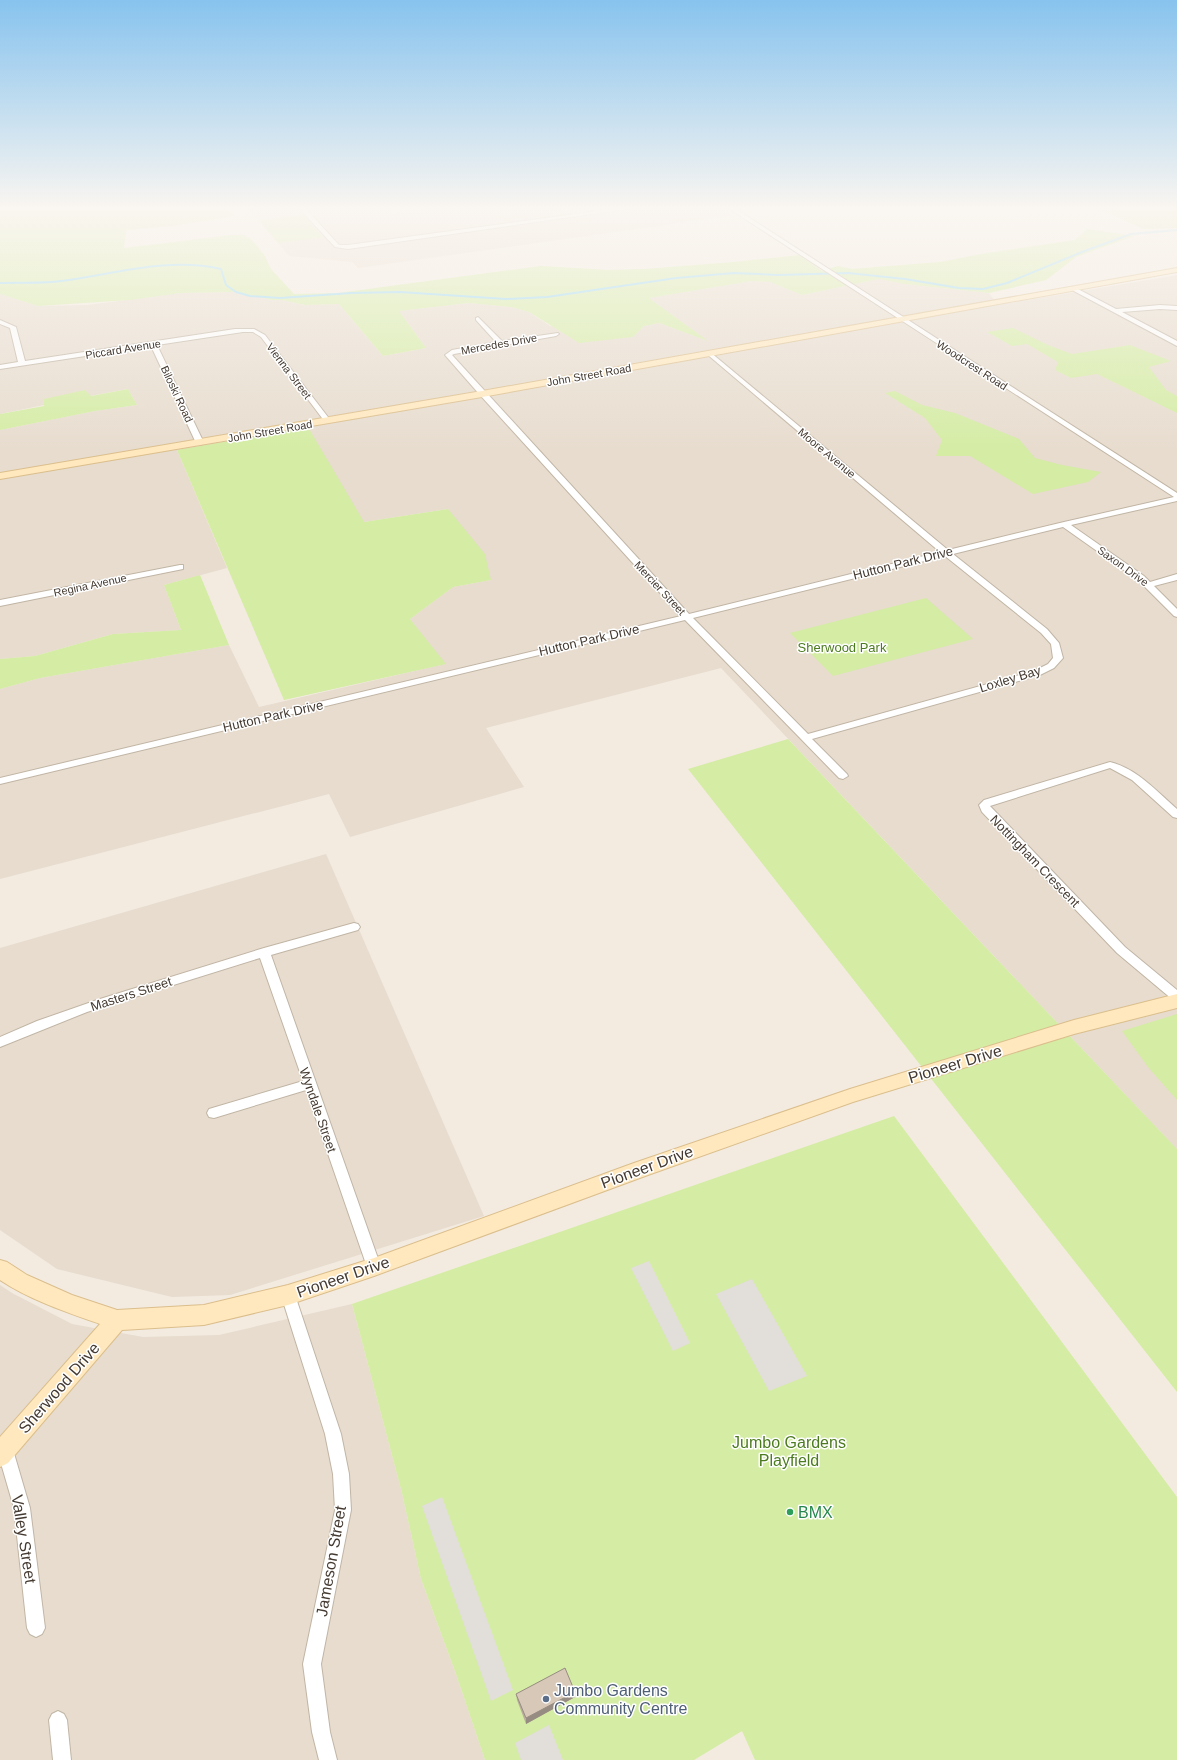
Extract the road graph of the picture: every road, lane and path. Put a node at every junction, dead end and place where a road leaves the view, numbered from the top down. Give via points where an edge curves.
1 (853, 288) edge
2 (1074, 288) joint
3 (1177, 308) edge
4 (1113, 311) junction
5 (478, 319) dead end
6 (900, 319) junction
7 (0, 322) edge
8 (246, 330) joint
9 (556, 334) dead end
10 (500, 343) junction
11 (1177, 344) edge
12 (154, 345) junction
13 (710, 354) junction
14 (22, 364) junction
15 (0, 367) edge
16 (482, 394) junction
17 (327, 421) junction
18 (200, 442) junction
19 (0, 476) edge
20 (1177, 498) edge
21 (1064, 524) junction
22 (945, 552) junction
23 (180, 567) dead end
24 (1177, 577) edge
25 (1148, 584) junction
26 (0, 603) edge
27 (1177, 614) edge
28 (687, 617) junction
29 (806, 738) junction
30 (844, 776) dead end
31 (0, 781) edge
32 (1177, 815) edge
33 (354, 927) dead end
34 (264, 952) junction
35 (1177, 997) edge
36 (1177, 1001) edge
37 (0, 1042) edge
38 (309, 1084) junction
39 (214, 1113) dead end
40 (374, 1267) junction
41 (0, 1270) edge
42 (288, 1295) junction
43 (117, 1320) junction
44 (2, 1453) edge
45 (36, 1628) dead end
46 (58, 1720) dead end
47 (62, 1760) edge
48 (328, 1760) edge

1 - 6 street, Woodcrest Road
2 - 4 street
2 - 6 main road, John Street Road
3 - 4 street
4 - 11 street
5 - 10 street
6 - 13 main road, John Street Road
6 - 20 street, Woodcrest Road
7 - 14 street via 13,327
8 - 12 street, Piccard Avenue
8 - 17 street, Vienna Street via 260,333
9 - 10 street, Mercedes Drive
10 - 16 street, Mercedes Drive via 448,354
12 - 14 street, Piccard Avenue
12 - 18 street, Biloski Road
13 - 16 main road, John Street Road
13 - 22 street, Moore Avenue
14 - 15 street, Piccard Avenue
16 - 17 main road, John Street Road
16 - 28 street, Mercier Street
17 - 18 main road, John Street Road
18 - 19 main road, John Street Road
20 - 21 street, Hutton Park Drive
21 - 22 street, Hutton Park Drive
21 - 25 street, Saxon Drive
22 - 28 street, Hutton Park Drive
22 - 29 street, Loxley Bay via 1044,631 1057,647 1058,658 1037,673
23 - 26 street, Regina Avenue
24 - 25 street
25 - 27 street, Saxon Drive
28 - 29 street, Mercier Street
28 - 31 street, Hutton Park Drive
29 - 30 street, Mercier Street
32 - 35 street, Nottingham Crescent via 1128,772 1110,765 988,802 984,806 1121,950
33 - 34 street, Masters Street
34 - 37 street, Masters Street via 106,1001 28,1029
34 - 38 street, Wyndale Street
36 - 40 main road, Pioneer Drive via 1074,1027 850,1096
38 - 39 street
38 - 40 street, Wyndale Street
40 - 42 main road, Pioneer Drive
41 - 43 main road via 67,1303
42 - 43 main road, Pioneer Drive via 204,1315
42 - 48 street, Jameson Street via 333,1434 340,1474 343,1510 312,1664 321,1732
43 - 44 main road, Sherwood Drive
44 - 45 street, Valley Street via 22,1508
46 - 47 street

